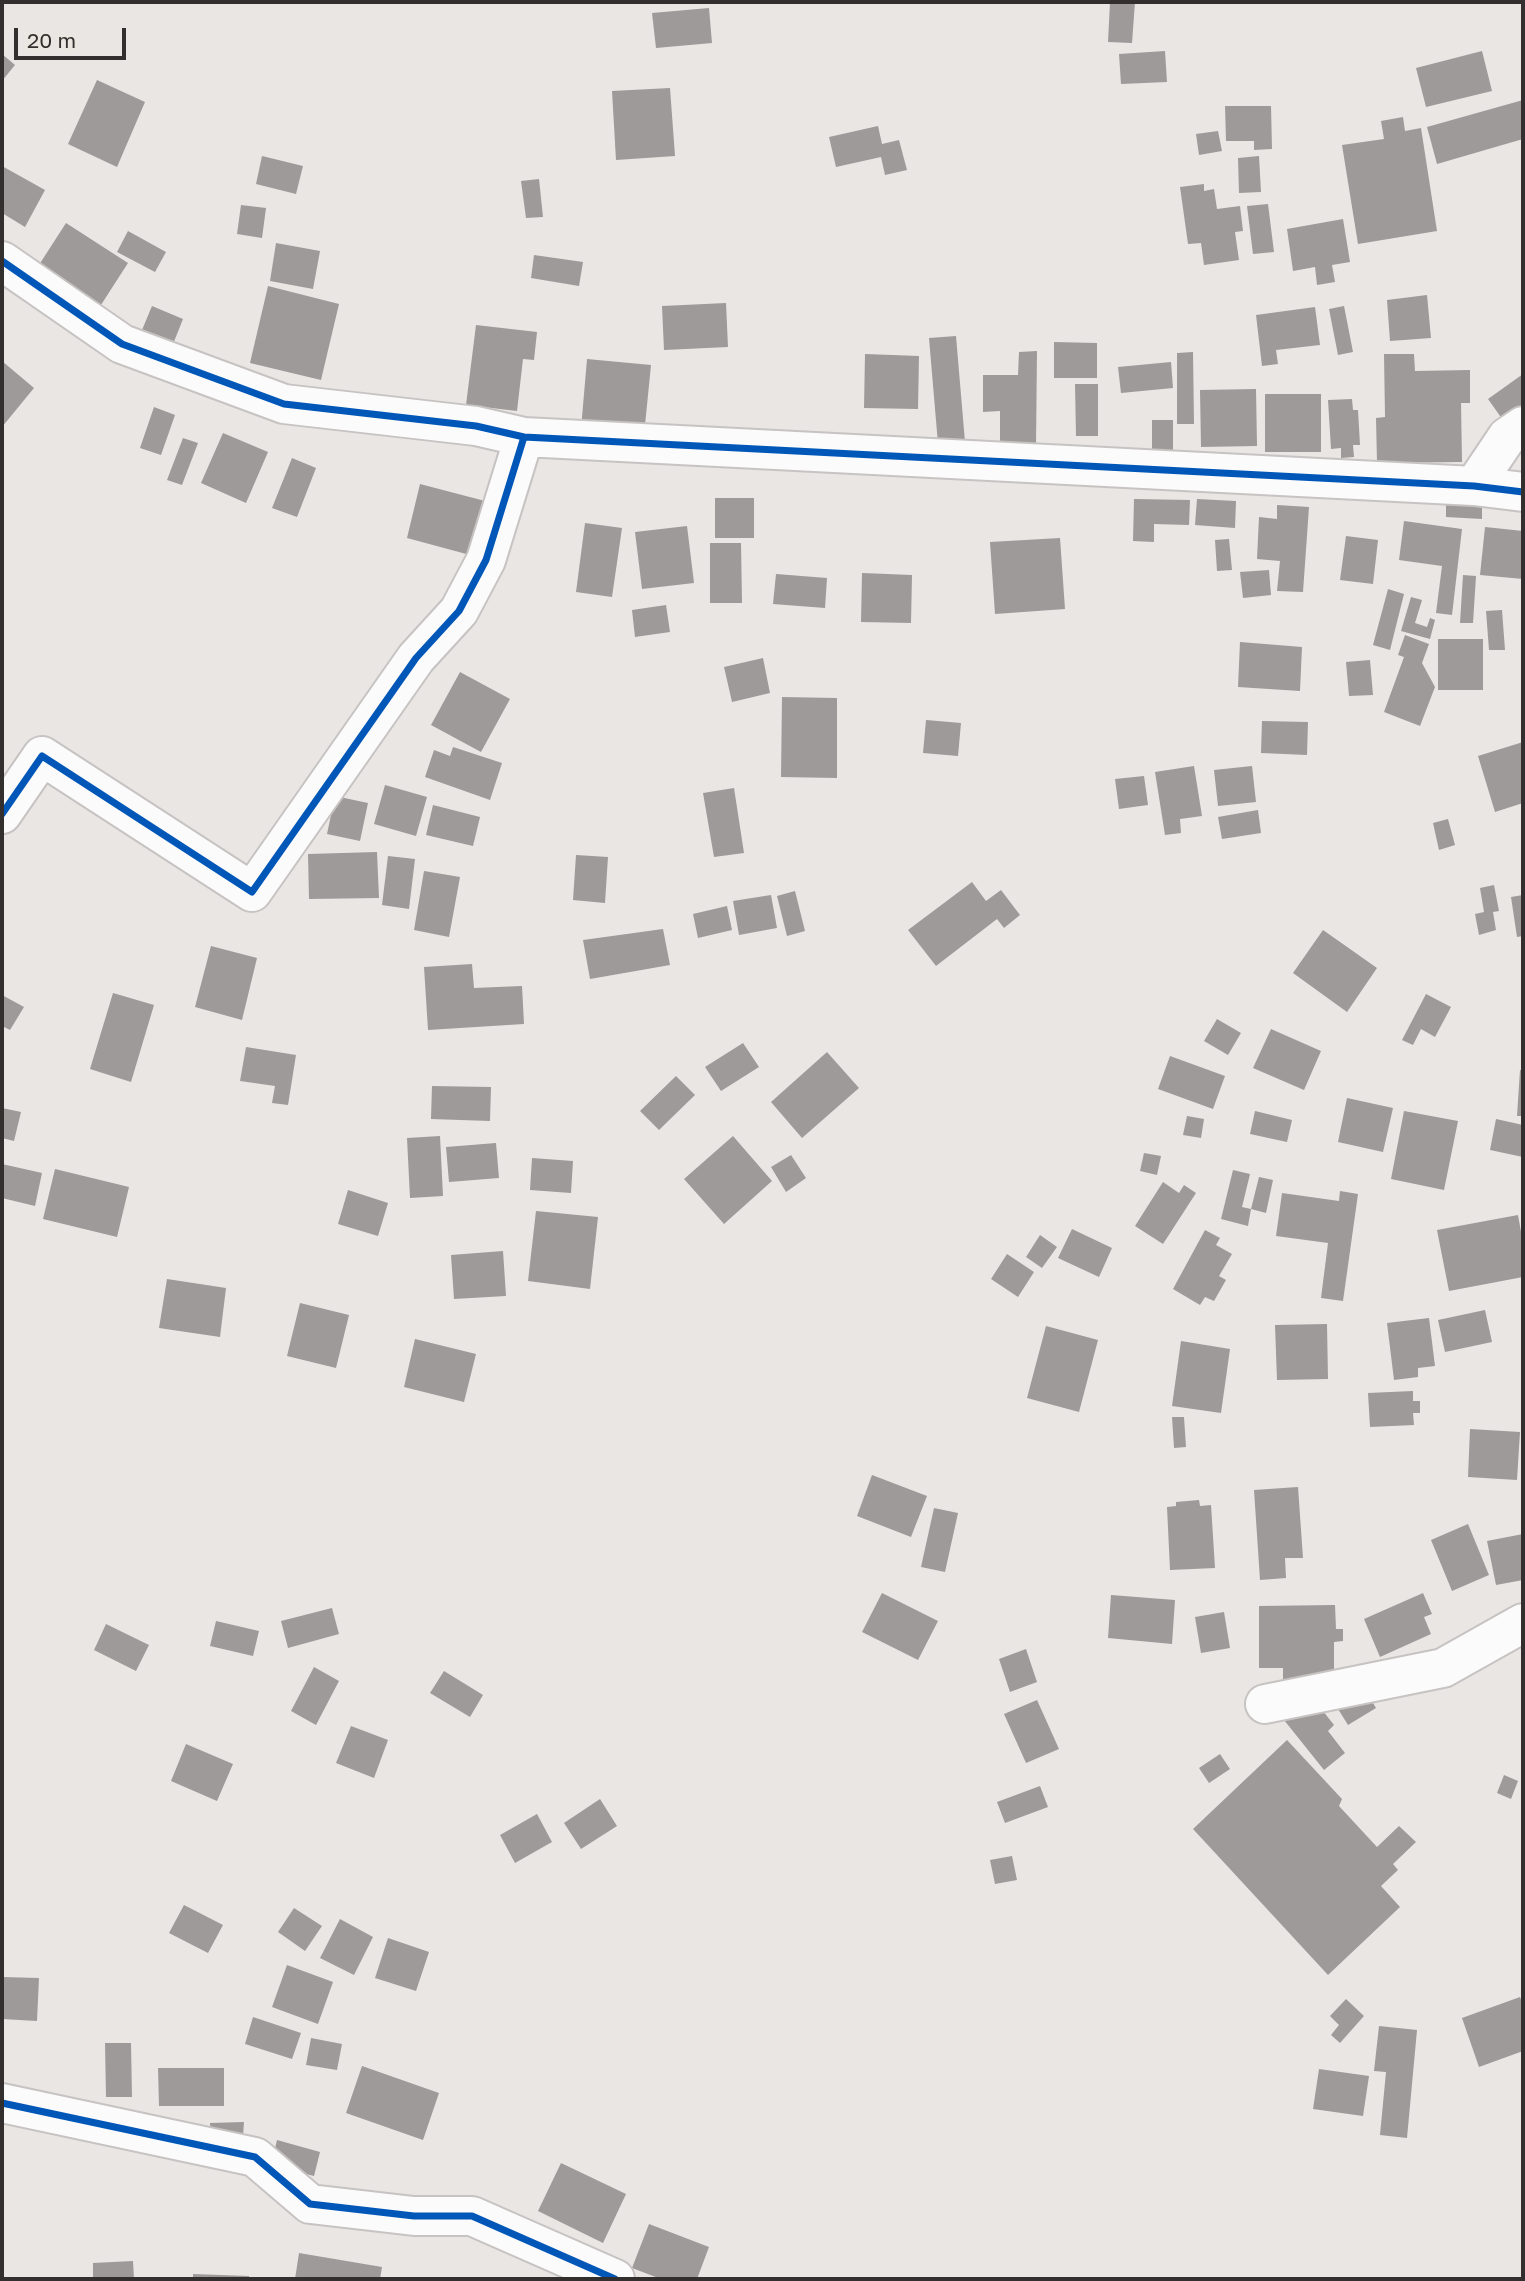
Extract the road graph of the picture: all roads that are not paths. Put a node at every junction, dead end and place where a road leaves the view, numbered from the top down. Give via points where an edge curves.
1 (2, 261) edge
2 (1523, 426) edge
3 (524, 438) junction
4 (1474, 486) junction
5 (1523, 492) edge
6 (2, 814) edge
7 (1523, 1623) edge
8 (1265, 1704) dead end
9 (2, 2103) edge
10 (615, 2279) edge

1 - 3 street via 122,344 284,404 477,426
2 - 4 street via 1507,437
3 - 4 street
3 - 6 street via 486,560 459,611 416,658 252,892 42,757
4 - 5 street
7 - 8 street via 1443,1668
9 - 10 street via 255,2157 310,2204 414,2217 472,2216

